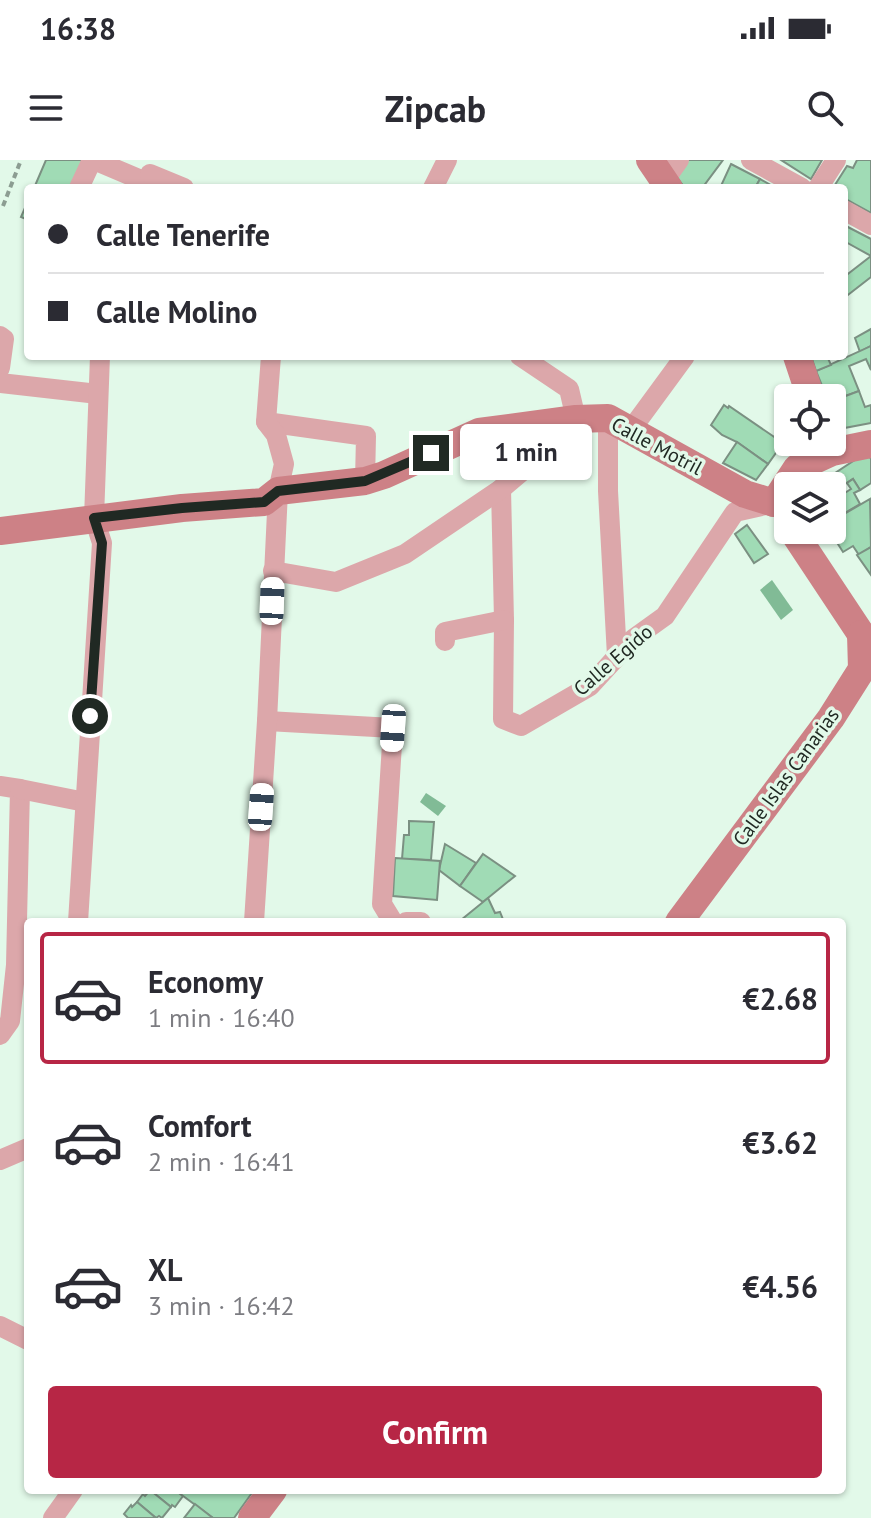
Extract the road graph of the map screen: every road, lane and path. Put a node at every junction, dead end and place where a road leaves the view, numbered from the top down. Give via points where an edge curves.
1 (21, 160) edge
2 (93, 160) edge
3 (121, 160) edge
4 (447, 160) edge
5 (751, 160) edge
6 (836, 160) edge
7 (158, 174) edge
8 (81, 184) edge
9 (177, 184) edge
10 (435, 184) edge
11 (795, 184) edge
12 (821, 184) edge
13 (3, 206) dead end
14 (848, 212) edge
15 (871, 225) edge
16 (0, 336) edge
17 (100, 360) edge
18 (271, 360) edge
19 (526, 360) edge
20 (681, 360) edge
21 (798, 360) edge
22 (0, 368) edge
23 (0, 383) edge
24 (806, 384) edge
25 (98, 394) junction
26 (576, 419) junction
27 (266, 422) junction
28 (619, 424) junction
29 (871, 444) edge
30 (846, 449) edge
31 (365, 481) junction
32 (501, 489) junction
33 (278, 491) junction
34 (774, 509) edge
35 (774, 513) edge
36 (94, 518) junction
37 (0, 531) edge
38 (802, 544) edge
39 (273, 571) junction
40 (504, 620) junction
41 (866, 630) edge
42 (445, 641) dead end
43 (617, 656) junction
44 (267, 721) junction
45 (10, 788) edge
46 (85, 802) junction
47 (78, 918) edge
48 (254, 918) edge
49 (391, 918) edge
50 (682, 918) edge
51 (0, 1035) edge
52 (24, 1150) edge
53 (0, 1160) edge
54 (0, 1326) edge
55 (24, 1338) edge
56 (70, 1494) edge
57 (270, 1494) edge
58 (53, 1518) edge
59 (252, 1518) edge

1 - 13 path
2 - 7 street
2 - 8 street
3 - 7 street
4 - 10 street
5 - 11 street
6 - 12 street
7 - 9 street
14 - 15 street
16 - 22 street
17 - 25 street
18 - 27 street
19 - 26 street via 569,389
20 - 28 street
21 - 24 street
23 - 25 street
25 - 36 street
26 - 28 street, Calle Motril
26 - 31 street, Calle Motril via 479,432
26 - 32 street
27 - 31 street via 366,436
27 - 33 street via 276,435 284,464
28 - 34 street, Calle Motril
28 - 43 street via 608,491
29 - 30 street
31 - 33 street, Calle Motril
32 - 39 street via 405,554 336,582
32 - 40 street, Calle Egido
33 - 36 street, Calle Motril via 264,502
33 - 39 street
35 - 43 street, Calle Egido via 735,512 665,616
36 - 37 street, Calle Motril
36 - 46 street via 102,543
38 - 41 street
39 - 44 street
40 - 42 street via 445,632
40 - 43 street, Calle Egido via 503,719 521,726 590,686
41 - 50 street, Calle Islas Canarias via 862,669 831,718
44 - 48 street
44 - 49 street via 393,728 382,904
45 - 46 street
45 - 51 street via 16,965 10,1021
46 - 47 street
52 - 53 street
54 - 55 street
56 - 58 street
57 - 59 street

